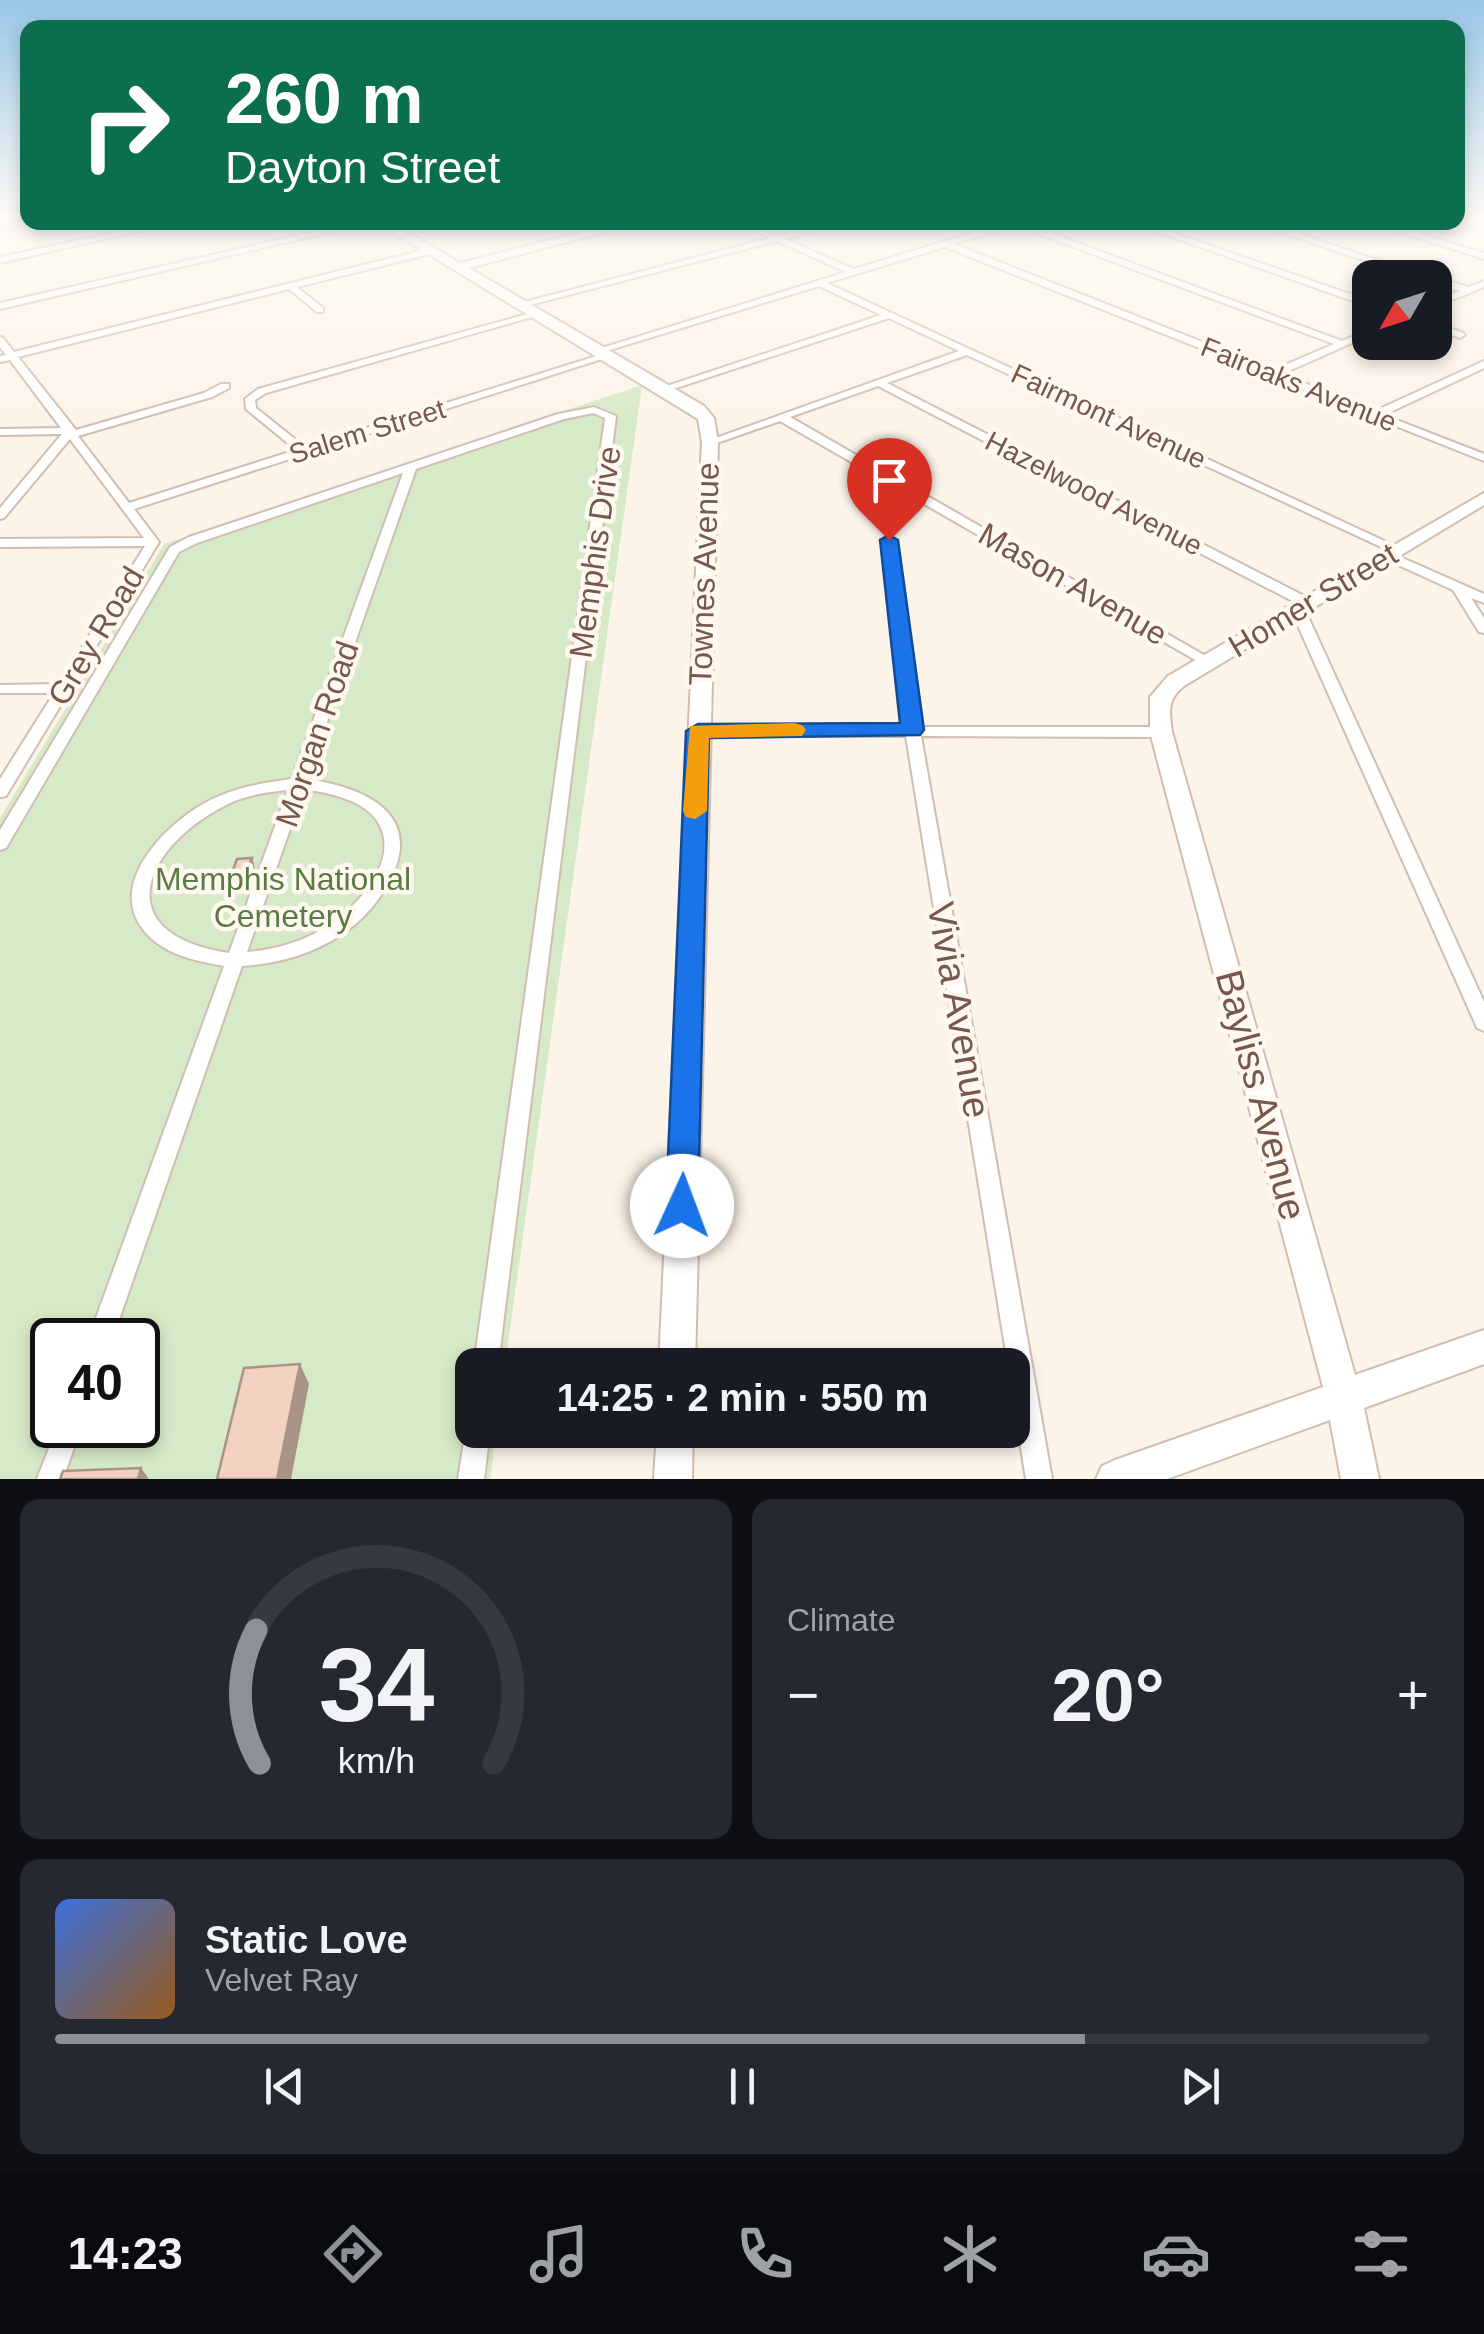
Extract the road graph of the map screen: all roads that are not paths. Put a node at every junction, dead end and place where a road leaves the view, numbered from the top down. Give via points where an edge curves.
1 (92, 285) edge
2 (294, 285) edge
3 (487, 285) edge
4 (597, 285) edge
5 (814, 285) edge
6 (824, 285) edge
7 (1049, 285) edge
8 (1183, 285) edge
9 (1315, 285) edge
10 (1452, 285) edge
11 (1481, 285) edge
12 (290, 286) junction
13 (1467, 290) junction
14 (1452, 297) edge
15 (1352, 298) edge
16 (518, 305) junction
17 (0, 306) edge
18 (320, 310) dead end
19 (534, 315) junction
20 (890, 315) junction
21 (1452, 331) edge
22 (1460, 334) dead end
23 (0, 340) edge
24 (1352, 340) edge
25 (1342, 344) junction
26 (968, 351) junction
27 (602, 354) junction
28 (6, 356) edge
29 (1484, 364) edge
30 (1273, 374) junction
31 (879, 383) junction
32 (225, 386) dead end
33 (662, 389) junction
34 (1375, 415) junction
35 (781, 417) junction
36 (0, 432) edge
37 (72, 433) junction
38 (710, 442) junction
39 (302, 452) junction
40 (1484, 458) edge
41 (411, 466) junction
42 (1484, 498) edge
43 (128, 507) junction
44 (0, 515) edge
45 (889, 540) dead end
46 (154, 542) junction
47 (0, 544) edge
48 (1394, 553) junction
49 (1458, 588) junction
50 (1484, 600) edge
51 (1304, 607) junction
52 (1484, 630) edge
53 (1209, 662) junction
54 (66, 688) junction
55 (0, 689) edge
56 (1160, 722) junction
57 (912, 730) junction
58 (698, 731) junction
59 (300, 784) junction
60 (0, 792) edge
61 (0, 844) edge
62 (238, 959) junction
63 (1484, 1023) edge
64 (108, 1318) edge
65 (1484, 1347) edge
66 (488, 1348) edge
67 (678, 1348) edge
68 (1344, 1398) junction
69 (61, 1448) edge
70 (475, 1448) edge
71 (674, 1448) edge
72 (50, 1479) edge
73 (471, 1479) edge
74 (673, 1479) edge
75 (1039, 1479) edge
76 (1115, 1479) edge
77 (1360, 1479) edge

1 - 17 street
2 - 12 street
3 - 16 street
4 - 16 street
5 - 27 street, Salem Street
6 - 20 street, Fairmont Avenue
7 - 30 street, Fairoaks Avenue
8 - 25 street
9 - 15 street
10 - 13 street
11 - 13 street
12 - 18 street
12 - 28 street
13 - 14 street
16 - 19 street
19 - 27 street
19 - 39 street via 262,391 250,400
20 - 26 street, Fairmont Avenue
20 - 33 street
21 - 22 street
23 - 28 street, Grey Road
24 - 25 street
25 - 30 street
26 - 31 street
26 - 48 street, Fairmont Avenue
27 - 33 street
27 - 39 street, Salem Street
28 - 37 street, Grey Road
29 - 34 street
30 - 34 street, Fairoaks Avenue
31 - 35 street
31 - 51 street, Hazelwood Avenue
32 - 37 street
33 - 38 street via 706,418
34 - 40 street, Fairoaks Avenue
35 - 38 street
35 - 53 street, Mason Avenue
36 - 37 street
37 - 43 street, Grey Road
37 - 44 street
38 - 58 street, Townes Avenue
39 - 43 street, Salem Street
41 - 59 street, Morgan Road
41 - 61 street, Memphis Drive via 174,550
41 - 66 street, Memphis Drive via 580,411 611,416
42 - 48 street, Homer Street
43 - 46 street, Grey Road
45 - 57 street, Vivia Avenue
46 - 47 street
46 - 54 street, Grey Road
48 - 49 street, Fairmont Avenue
48 - 51 street, Homer Street
49 - 50 street, Fairmont Avenue
49 - 52 street
51 - 53 street, Homer Street
51 - 63 street
53 - 56 street, Homer Street via 1159,695
54 - 55 street
54 - 60 street, Grey Road
56 - 57 street
56 - 68 street, Bayliss Avenue
57 - 58 street
57 - 75 street, Vivia Avenue
58 - 67 street, Townes Avenue
59 - 62 street, Morgan Road
59 - 62 street via 337,788 367,801 387,822 394,849 386,879 364,909 328,934 284,952
59 - 62 street via 262,787 192,817 164,840 146,867 140,894 147,920 167,942 198,955
62 - 64 street, Morgan Road
65 - 68 street
68 - 76 street
68 - 77 street, Bayliss Avenue
69 - 72 street
70 - 73 street
71 - 74 street

